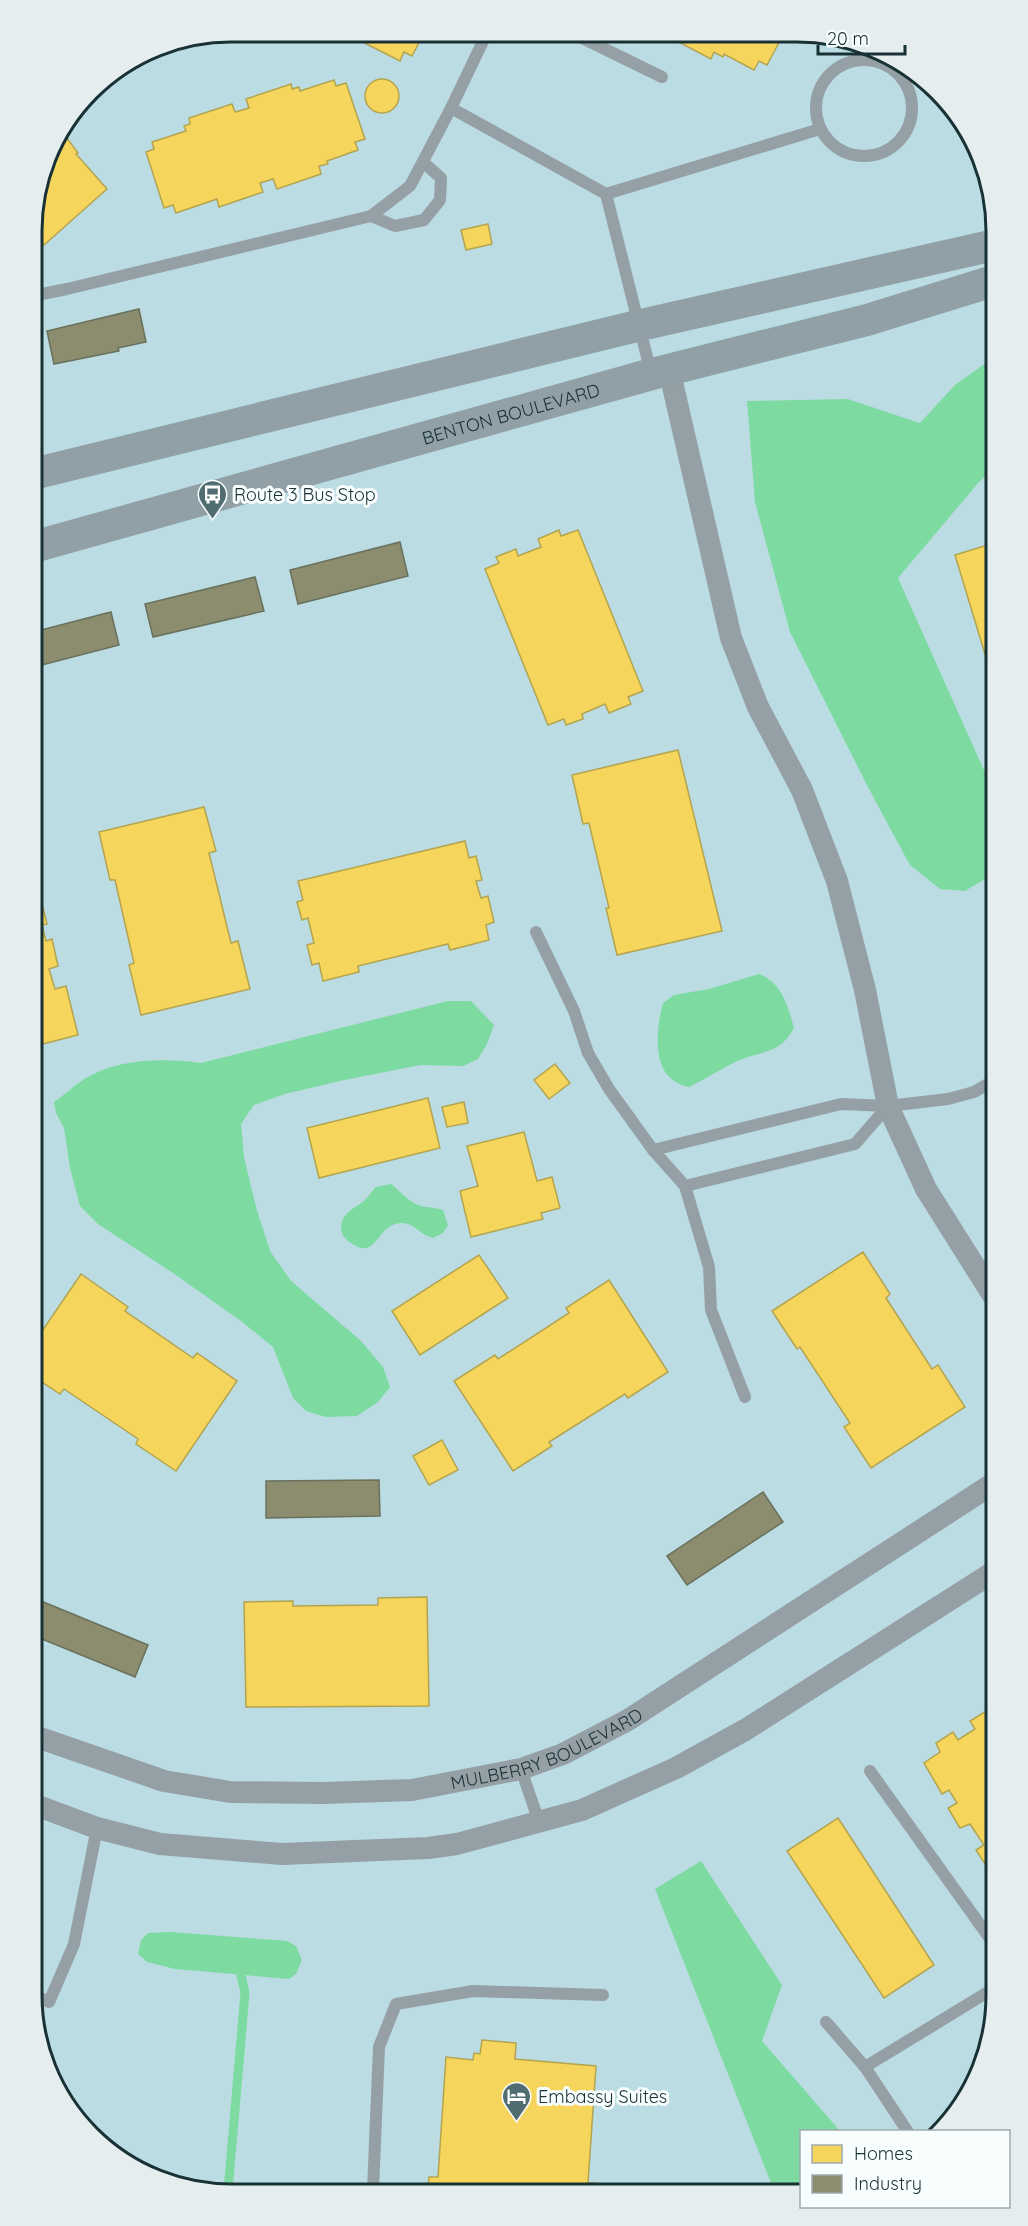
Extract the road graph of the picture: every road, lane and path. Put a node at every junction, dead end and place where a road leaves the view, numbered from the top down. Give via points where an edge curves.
1 (483, 42) edge
2 (590, 42) edge
3 (662, 78) dead end
4 (451, 108) junction
5 (820, 129) junction
6 (423, 162) junction
7 (606, 194) junction
8 (371, 216) junction
9 (986, 247) edge
10 (986, 283) edge
11 (42, 294) edge
12 (641, 325) junction
13 (660, 371) junction
14 (42, 472) edge
15 (42, 544) edge
16 (536, 932) dead end
17 (986, 1086) edge
18 (888, 1106) junction
19 (653, 1150) junction
20 (685, 1186) junction
21 (986, 1284) edge
22 (745, 1397) dead end
23 (986, 1488) edge
24 (986, 1576) edge
25 (42, 1739) edge
26 (520, 1769) junction
27 (870, 1772) dead end
28 (42, 1807) edge
29 (539, 1822) junction
30 (97, 1828) junction
31 (986, 1933) edge
32 (986, 1993) edge
33 (603, 1995) dead end
34 (42, 1999) edge
35 (826, 2022) dead end
36 (865, 2067) junction
37 (907, 2130) edge
38 (373, 2184) edge

1 - 4 lane
2 - 3 lane
4 - 6 lane
4 - 7 lane
5 - 5 lane via 838,148 852,155 882,153 896,144 911,119 912,103 907,88 898,74 870,60 853,61 838,68 818,92
5 - 7 lane
6 - 8 lane via 410,186
6 - 8 lane via 441,178 442,190 440,200 424,220 396,226
7 - 12 lane
8 - 11 lane
9 - 12 street
10 - 13 street, BENTON BOULEVARD via 867,320
12 - 13 lane
12 - 14 street
13 - 15 street, BENTON BOULEVARD
13 - 18 street via 731,638 758,707 802,790 837,881
16 - 19 lane via 574,1011 588,1053
17 - 18 lane via 948,1099
18 - 19 lane via 841,1104
18 - 20 lane via 855,1144
18 - 21 street via 926,1188
19 - 20 lane
20 - 22 lane via 709,1267 711,1310
23 - 26 street, MULBERRY BOULEVARD via 628,1720 563,1754
24 - 29 street via 745,1730 676,1768 582,1810
25 - 26 street, MULBERRY BOULEVARD via 164,1781 230,1792 412,1790
26 - 29 lane
27 - 31 lane
28 - 30 street
29 - 30 street via 428,1848 282,1854 160,1844
30 - 34 lane via 74,1944 49,2002
32 - 36 lane
33 - 38 lane via 473,1991 396,2004 379,2047
35 - 36 lane
36 - 37 lane

